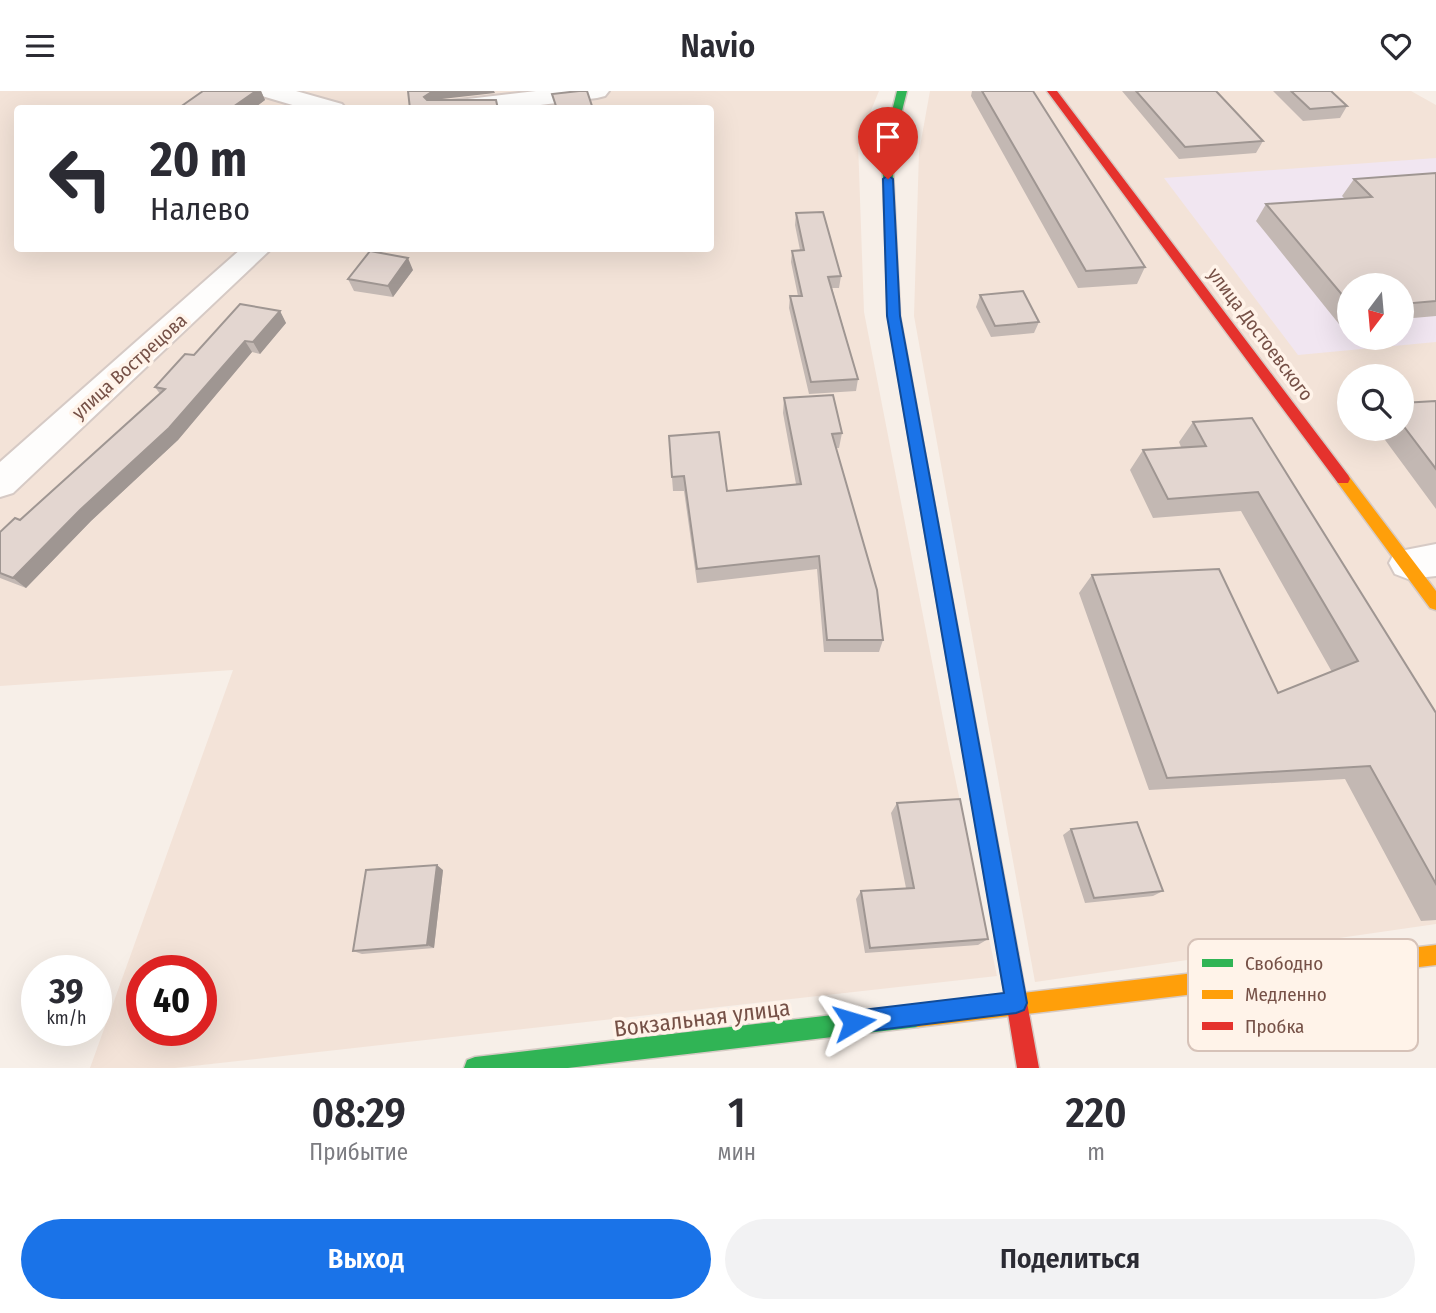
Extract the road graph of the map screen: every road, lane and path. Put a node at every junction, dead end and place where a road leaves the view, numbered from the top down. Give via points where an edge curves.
1 (270, 91) edge
2 (597, 91) edge
3 (902, 91) edge
4 (1052, 91) edge
5 (320, 105) edge
6 (476, 105) edge
7 (254, 252) edge
8 (0, 483) edge
9 (1422, 561) edge
10 (1436, 603) edge
11 (1436, 955) edge
12 (1418, 957) edge
13 (1188, 983) edge
14 (1016, 1003) junction
15 (475, 1068) edge
16 (1028, 1068) edge

1 - 5 street
2 - 6 street
3 - 14 street via 887,151 894,316
4 - 9 street, улица Достоевского
7 - 8 street, улица Вострецова
9 - 10 street, улица Достоевского
11 - 12 street, Вокзальная улица
13 - 14 street, Вокзальная улица
14 - 15 street, Вокзальная улица
14 - 16 street

